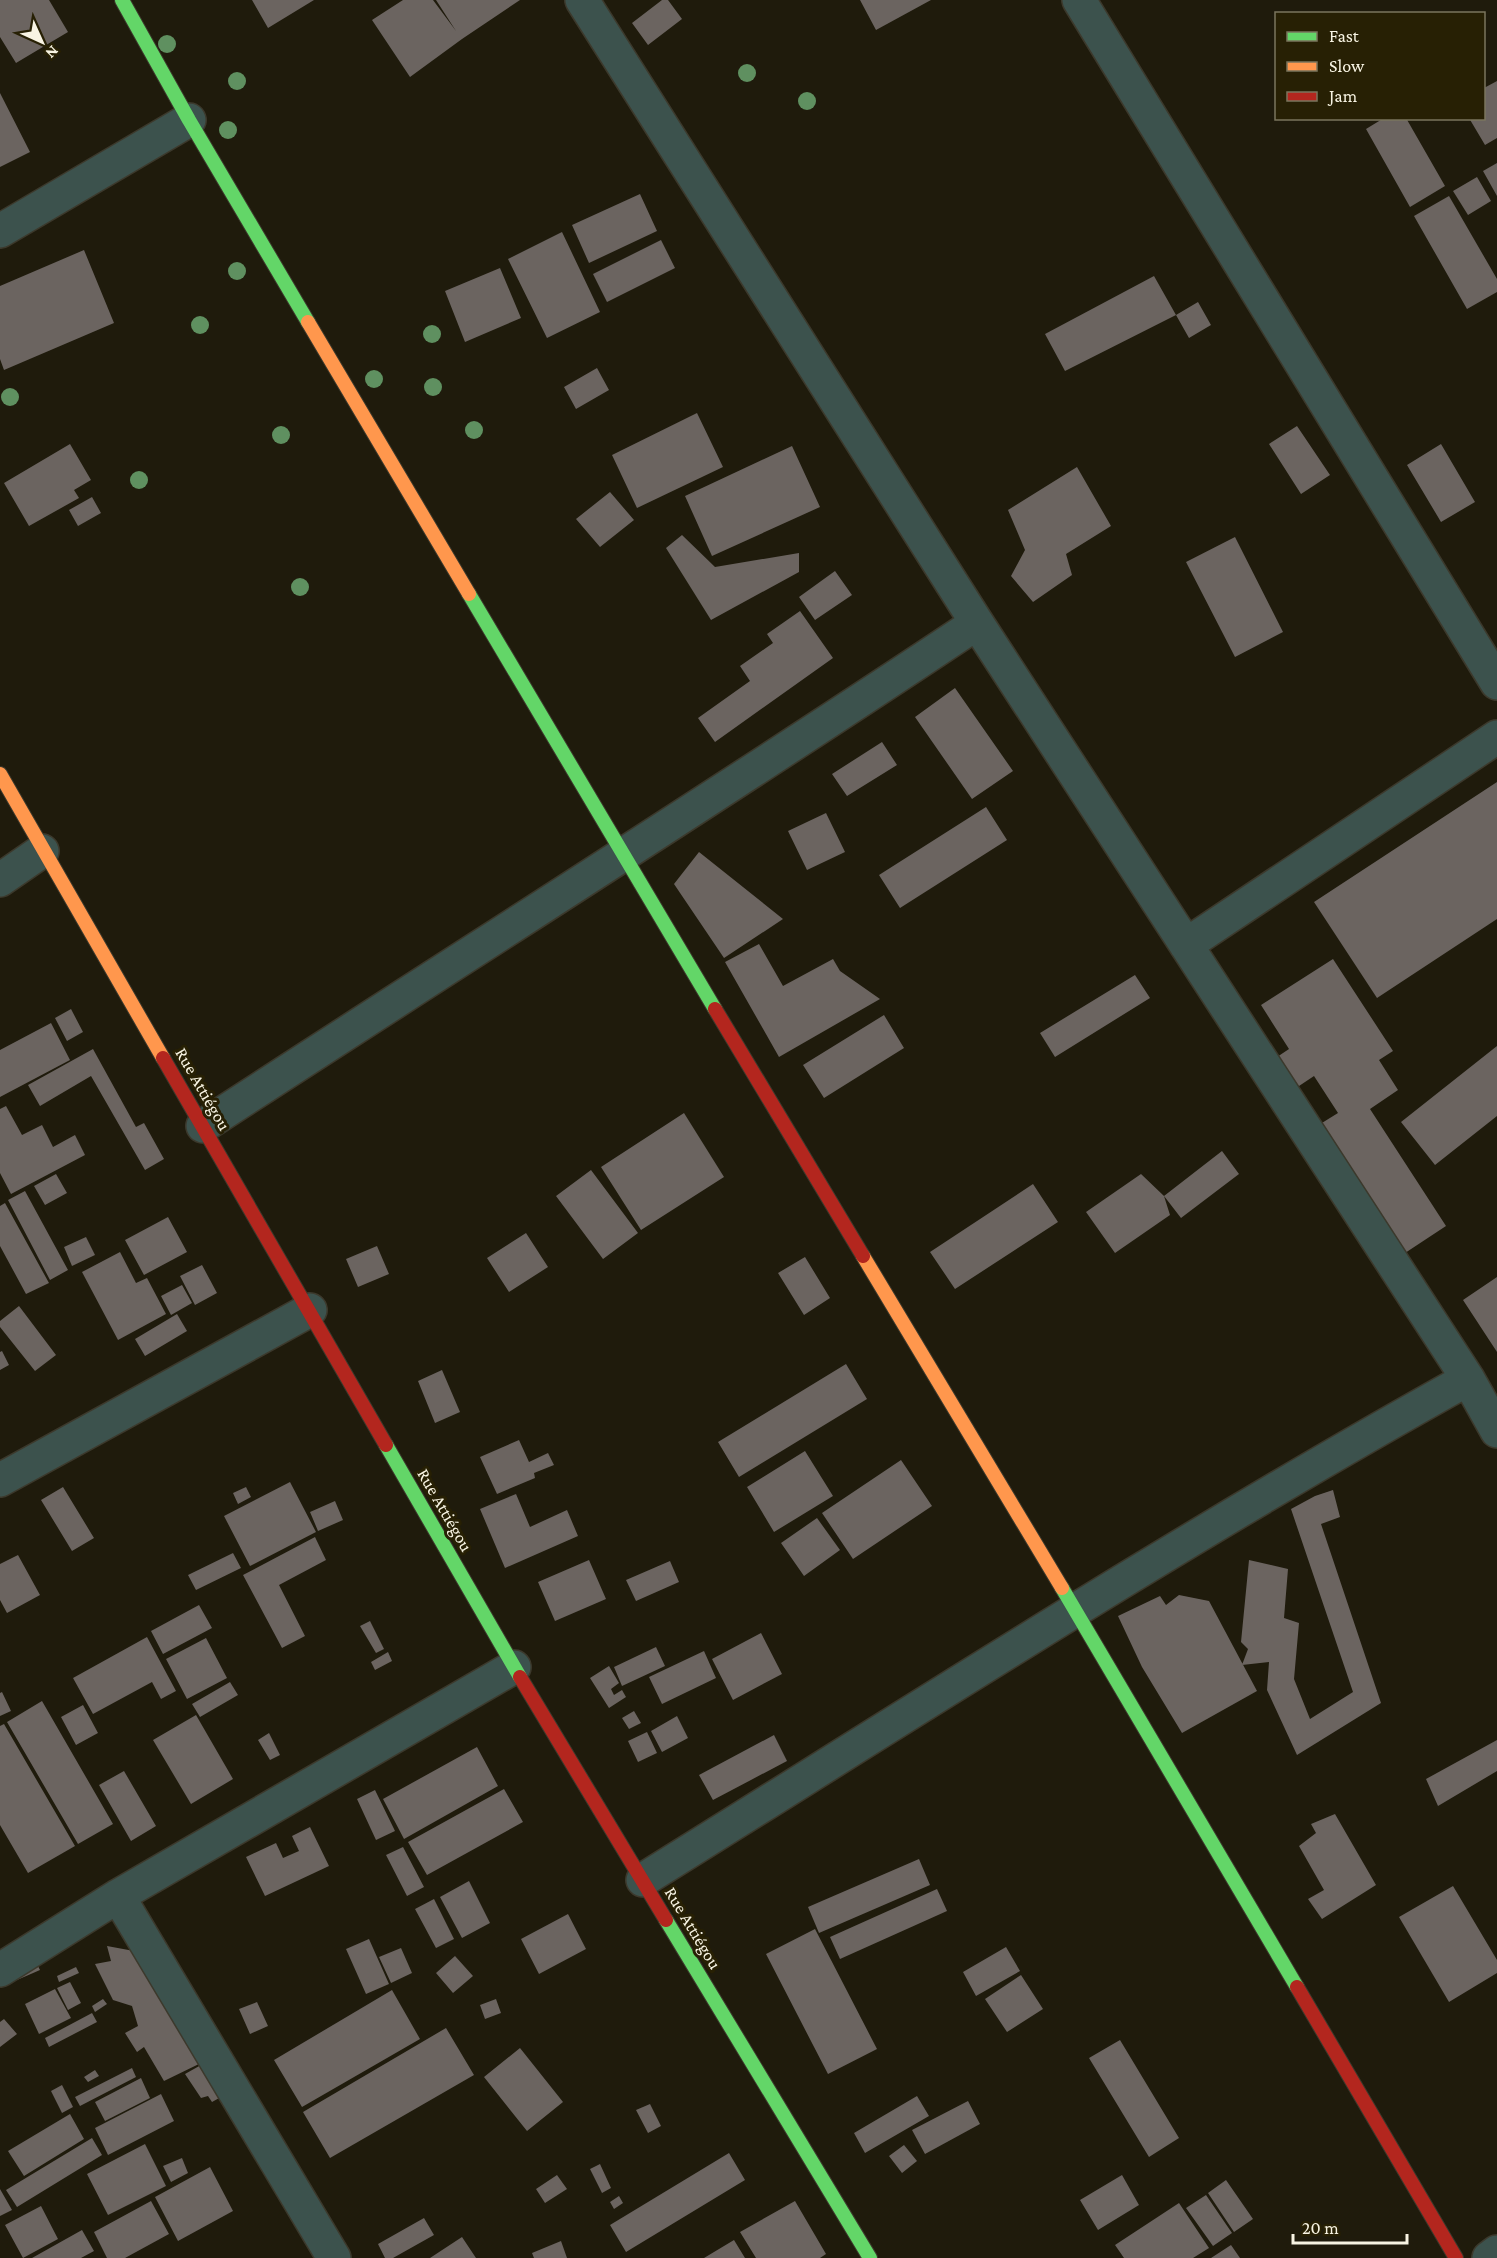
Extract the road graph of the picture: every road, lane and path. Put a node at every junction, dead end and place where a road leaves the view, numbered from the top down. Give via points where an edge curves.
1 (122, 0) edge
2 (582, 0) edge
3 (1079, 0) edge
4 (189, 120) junction
5 (0, 231) edge
6 (977, 623) junction
7 (1497, 683) edge
8 (1497, 737) edge
9 (0, 774) edge
10 (42, 851) junction
11 (622, 854) junction
12 (0, 880) edge
13 (1186, 945) junction
14 (203, 1125) junction
15 (310, 1310) junction
16 (1468, 1379) junction
17 (1495, 1422) edge
18 (0, 1480) edge
19 (1075, 1610) junction
20 (514, 1667) junction
21 (643, 1880) junction
22 (118, 1896) junction
23 (0, 1970) edge
24 (1497, 2252) edge
25 (334, 2258) edge
26 (870, 2258) edge
27 (1456, 2258) edge
28 (1489, 2258) edge

1 - 4 street
2 - 6 street
3 - 7 street
4 - 5 street
4 - 11 street
6 - 11 street via 772,760
6 - 13 street
8 - 13 street
9 - 10 street, Rue Attiégou
10 - 12 street
10 - 14 street, Rue Attiégou
11 - 14 street
11 - 19 street
13 - 16 street
14 - 15 street, Rue Attiégou
15 - 18 street
15 - 20 street, Rue Attiégou
16 - 17 street
16 - 19 street
19 - 21 street
19 - 27 street
20 - 21 street, Rue Attiégou
20 - 22 street
21 - 26 street, Rue Attiégou
22 - 23 street
22 - 25 street
24 - 28 street

